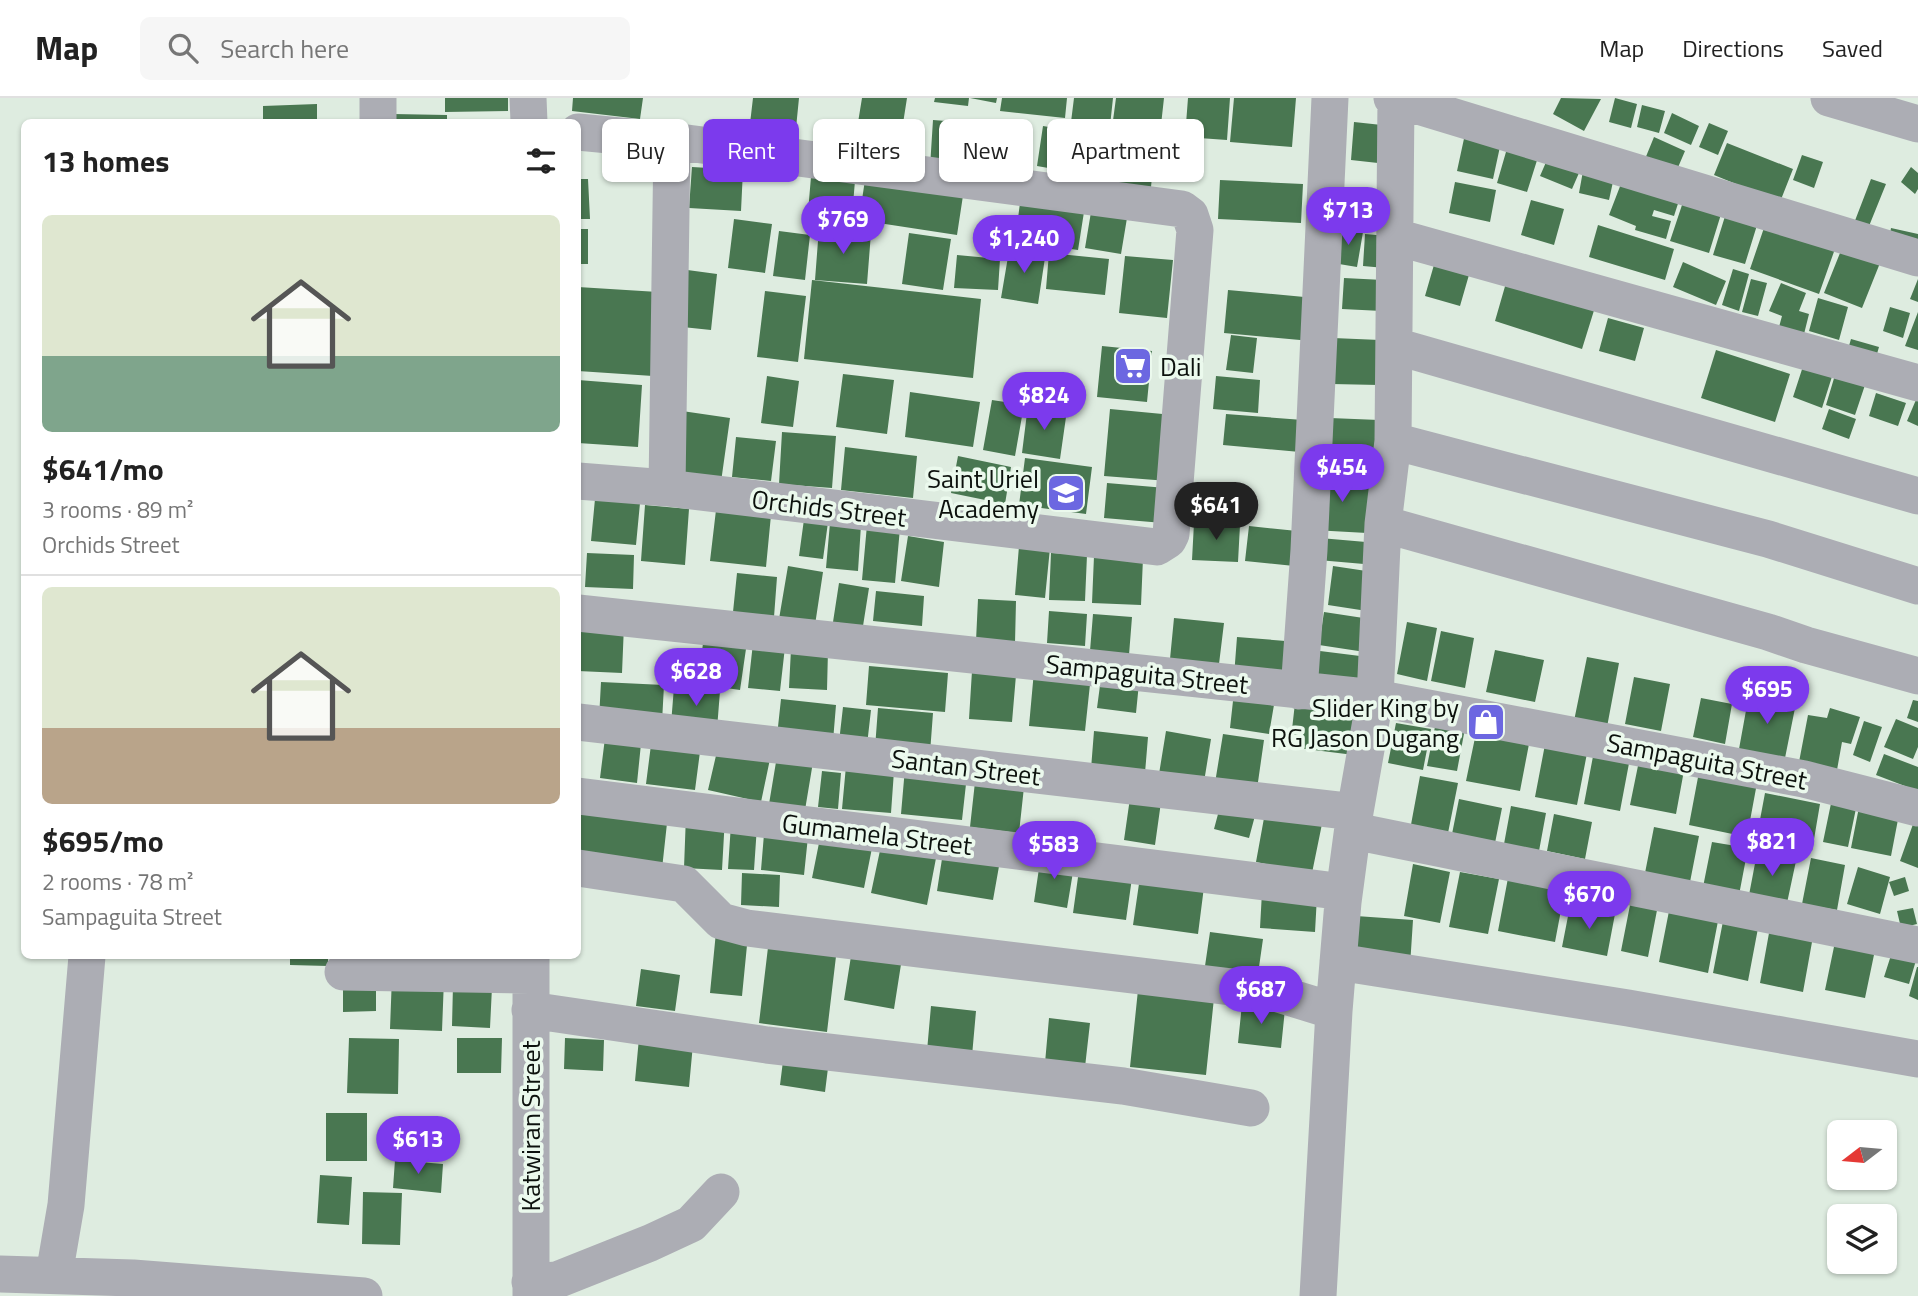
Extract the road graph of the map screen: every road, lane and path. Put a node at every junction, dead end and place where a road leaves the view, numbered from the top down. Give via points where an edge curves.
1 (378, 98) edge
2 (528, 98) edge
3 (1330, 98) edge
4 (1394, 98) edge
5 (1838, 99) edge
6 (378, 119) edge
7 (529, 119) edge
8 (1918, 124) edge
9 (581, 132) edge
10 (602, 134) edge
11 (689, 143) edge
12 (671, 182) edge
13 (1396, 237) junction
14 (1918, 258) edge
15 (1395, 346) junction
16 (1918, 383) edge
17 (1393, 441) junction
18 (581, 481) edge
19 (667, 488) junction
20 (1918, 496) edge
21 (1383, 524) junction
22 (1918, 586) edge
23 (581, 613) edge
24 (1918, 676) edge
25 (1299, 691) junction
26 (1375, 698) junction
27 (581, 722) edge
28 (581, 796) edge
29 (1918, 807) edge
30 (1354, 822) junction
31 (581, 868) edge
32 (1344, 892) junction
33 (1918, 945) edge
34 (87, 959) edge
35 (1338, 962) junction
36 (343, 972) dead end
37 (530, 980) edge
38 (1334, 1012) junction
39 (1918, 1059) edge
40 (1251, 1108) dead end
41 (721, 1192) dead end
42 (0, 1274) edge
43 (54, 1275) junction
44 (133, 1287) edge
45 (530, 1289) edge
46 (364, 1296) edge
47 (1318, 1296) edge

1 - 6 street
2 - 7 street
3 - 25 street
4 - 13 street
4 - 14 street
5 - 8 street
9 - 10 street
11 - 19 street, Orchids Street via 1182,209 1194,222 1194,242 1171,534 1163,544 1150,547
12 - 19 street
13 - 15 street
13 - 16 street
15 - 17 street
15 - 20 street
17 - 21 street
17 - 22 street via 1768,539
18 - 19 street, Orchids Street
21 - 24 street
21 - 26 street
23 - 25 street, Sampaguita Street
25 - 26 street, Sampaguita Street
26 - 29 street, Sampaguita Street via 1804,779
26 - 30 street
27 - 30 street, Santan Street
28 - 32 street, Gumamela Street
30 - 32 street
30 - 33 street, Santan Street
31 - 38 street via 684,884 721,921 747,928 1272,992
32 - 35 street
34 - 43 street via 66,1205
35 - 38 street
35 - 39 street
36 - 37 street
37 - 40 street via 753,1043 1123,1086
37 - 45 street, Katwiran Street
38 - 47 street
41 - 45 street via 691,1224
42 - 43 street
43 - 44 street
44 - 46 street

